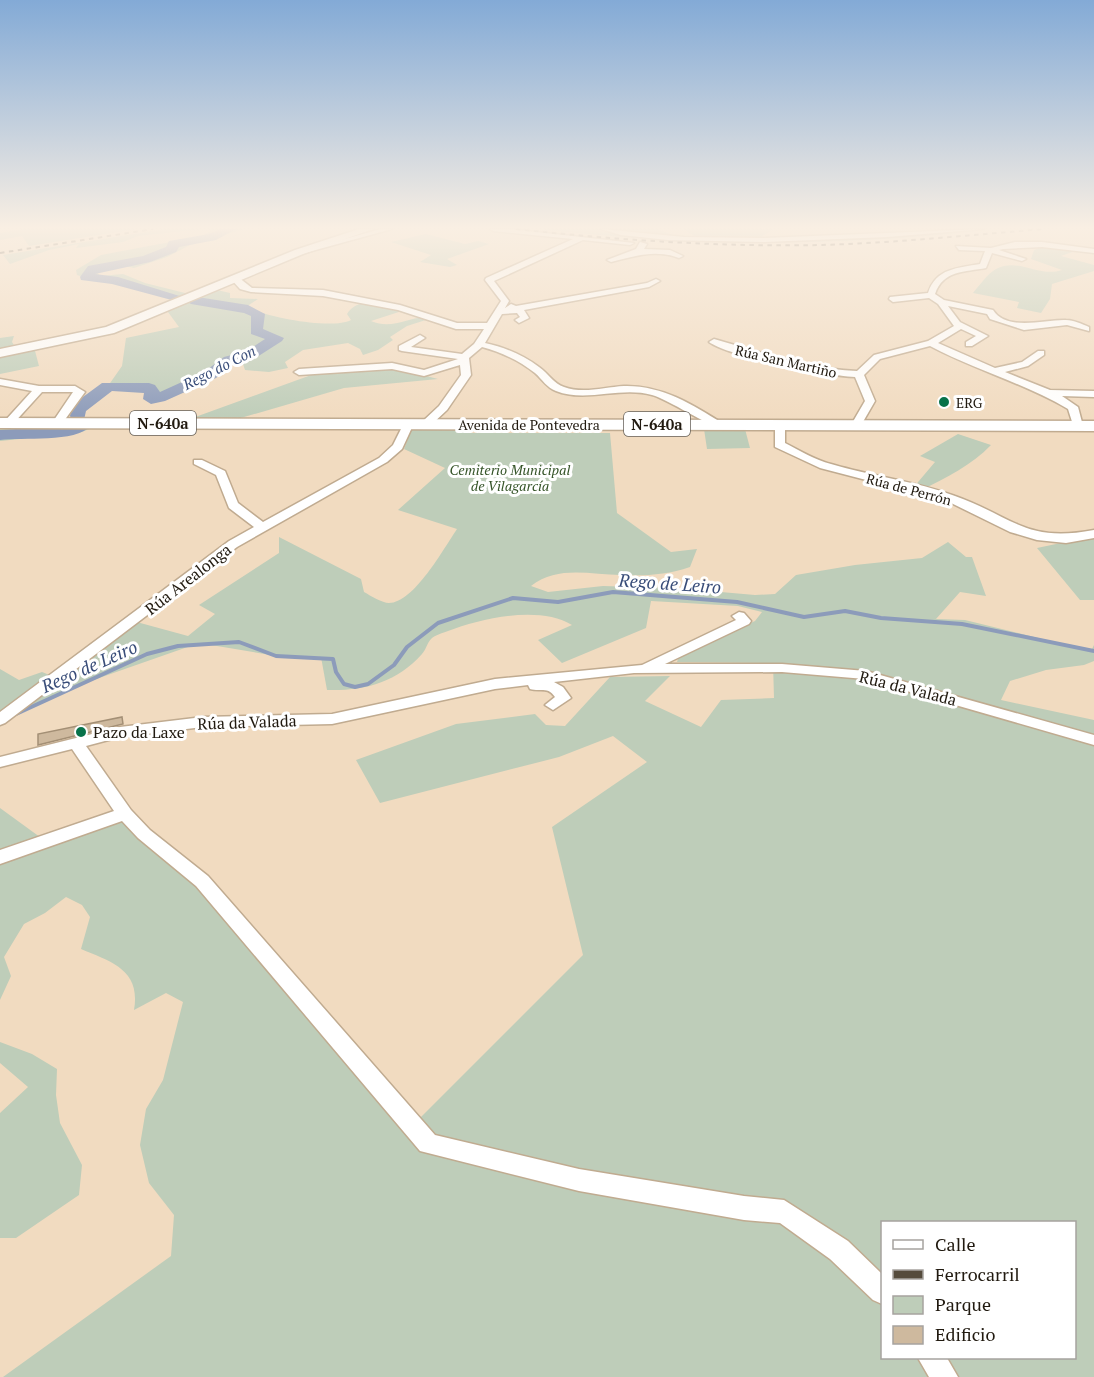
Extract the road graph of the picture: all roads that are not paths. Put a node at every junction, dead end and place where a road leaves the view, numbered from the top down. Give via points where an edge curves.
1 (200, 293) edge
2 (324, 293) edge
3 (497, 293) edge
4 (600, 293) edge
5 (931, 295) joint
6 (893, 299) dead end
7 (941, 302) junction
8 (503, 303) junction
9 (512, 308) junction
10 (497, 312) junction
11 (519, 320) dead end
12 (957, 324) junction
13 (490, 326) junction
14 (1086, 329) dead end
15 (420, 338) dead end
16 (714, 342) dead end
17 (931, 343) junction
18 (479, 344) junction
19 (969, 344) dead end
20 (0, 353) edge
21 (1041, 353) dead end
22 (464, 359) junction
23 (298, 372) dead end
24 (994, 372) junction
25 (859, 374) junction
26 (0, 381) edge
27 (39, 388) junction
28 (1051, 393) junction
29 (1094, 394) edge
30 (4, 423) edge
31 (57, 423) junction
32 (409, 423) junction
33 (427, 423) junction
34 (718, 424) junction
35 (780, 425) junction
36 (856, 425) junction
37 (1086, 426) edge
38 (198, 462) dead end
39 (262, 527) junction
40 (1094, 534) edge
41 (739, 616) dead end
42 (645, 669) junction
43 (425, 699) junction
44 (553, 705) dead end
45 (0, 720) edge
46 (1094, 740) edge
47 (76, 743) junction
48 (0, 762) edge
49 (125, 814) junction
50 (0, 857) edge
51 (881, 1290) edge
52 (932, 1359) edge
53 (945, 1377) edge

1 - 20 main road via 110,330
2 - 13 street via 400,308 456,326
3 - 8 street
4 - 9 street
5 - 6 street
5 - 7 street
7 - 12 street
7 - 14 street via 990,312 1024,327 1068,322
8 - 9 street
8 - 10 street
9 - 10 street
9 - 11 street via 525,318
10 - 13 street
12 - 17 street, Rúa San Martiño via 959,327 948,336
12 - 19 street via 982,336
13 - 18 street
15 - 22 street via 402,348
16 - 25 street, Rúa San Martiño via 834,373
17 - 24 street
17 - 25 street, Rúa San Martiño via 884,354
18 - 22 street
18 - 34 street via 523,362 562,391 648,391 681,401
21 - 24 street via 1025,364
22 - 23 street via 424,373 392,366
22 - 33 street via 466,375
24 - 28 street
25 - 36 street, Rúa San Martiño via 870,400
26 - 27 street
27 - 30 street
27 - 31 street via 80,392
28 - 29 street
28 - 37 street via 1073,407
30 - 31 main road, Avenida de Pontevedra / N-640a
31 - 32 main road, Avenida de Pontevedra / N-640a
32 - 33 main road, Avenida de Pontevedra / N-640a
32 - 39 street, Rúa Arealonga via 398,447 383,460
33 - 34 main road, Avenida de Pontevedra / N-640a
34 - 35 main road, Avenida de Pontevedra / N-640a
35 - 36 main road, Avenida de Pontevedra / N-640a
35 - 40 street, Rúa de Perrón via 778,445 824,466 951,498 1014,529 1041,537
36 - 37 main road, Avenida de Pontevedra / N-640a
38 - 39 street via 221,473 233,505
39 - 45 street, Rúa Arealonga via 233,544
41 - 42 street, Rúa da Valada via 744,621 741,623
42 - 43 street, Rúa da Valada via 518,680
42 - 46 street, Rúa da Valada via 782,668 866,675
43 - 44 street, Rúa da Valada via 546,684 555,687 563,698
43 - 47 street, Rúa da Valada via 332,719 202,722 120,732
47 - 48 street, Rúa da Valada
47 - 49 street
49 - 50 street
49 - 51 street via 202,882 428,1143 579,1180 784,1212 839,1250
52 - 53 street

